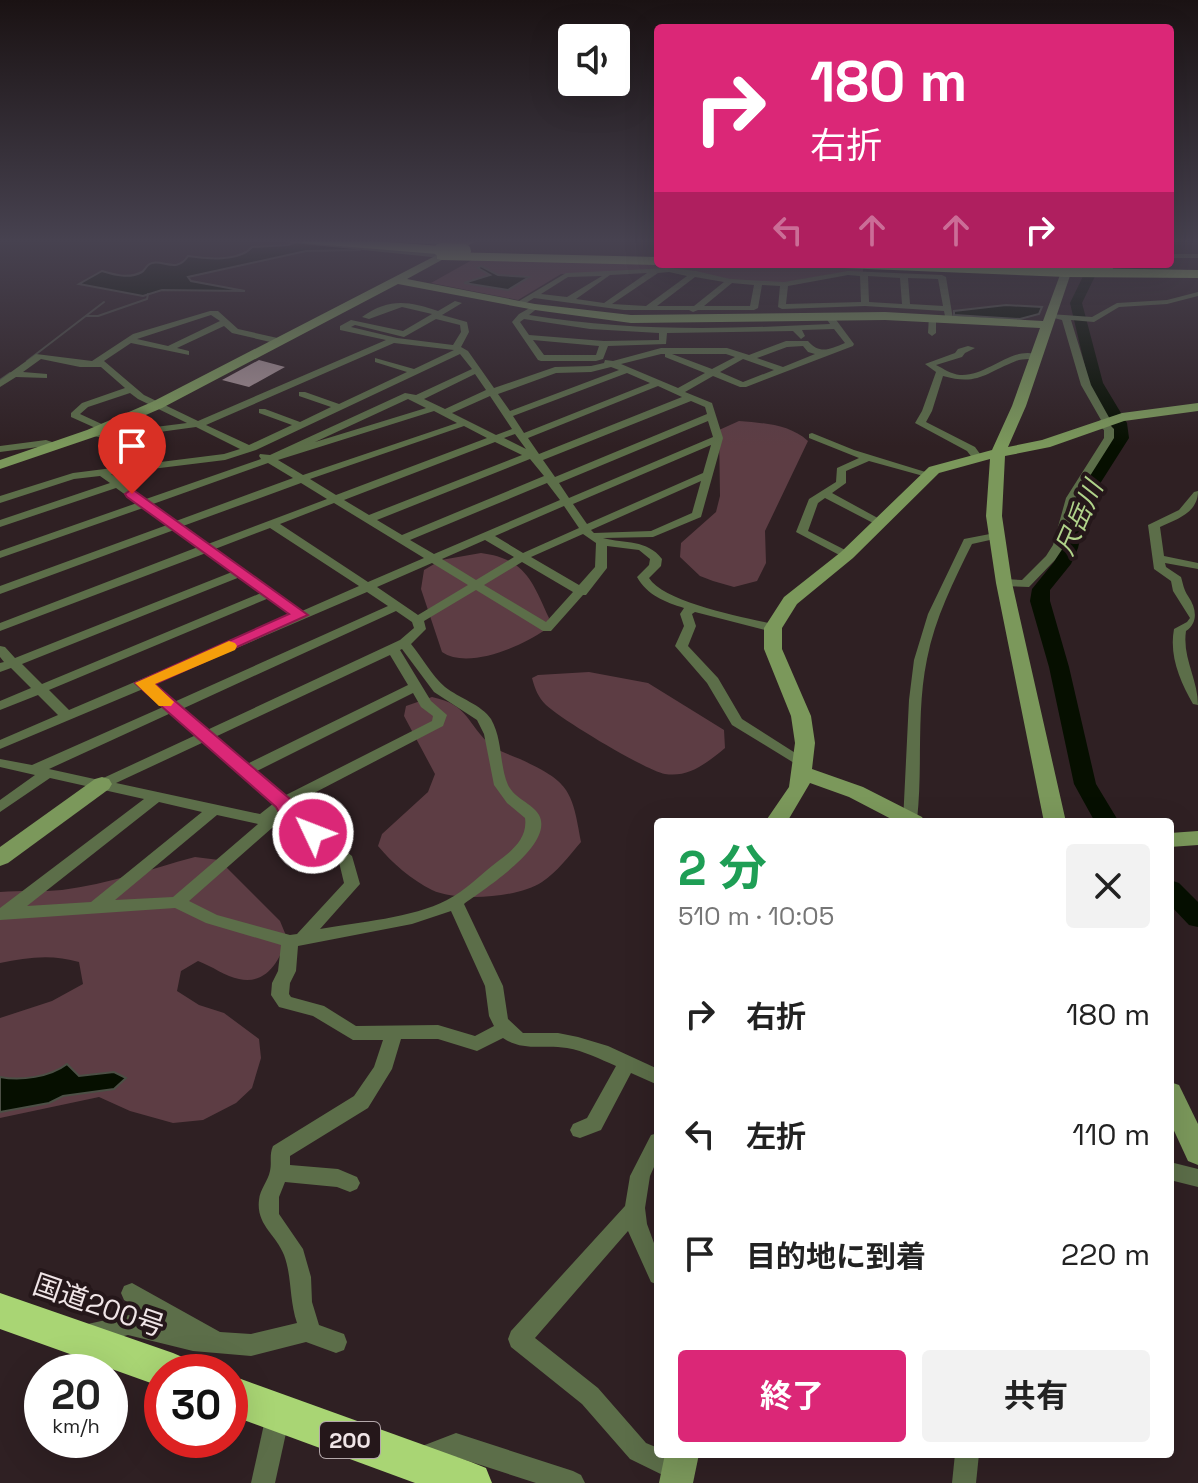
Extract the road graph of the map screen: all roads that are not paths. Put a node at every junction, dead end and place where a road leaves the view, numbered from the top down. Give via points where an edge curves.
1 (342, 308) edge
2 (382, 308) edge
3 (419, 308) edge
4 (449, 308) edge
5 (513, 308) edge
6 (523, 308) edge
7 (586, 308) edge
8 (609, 308) edge
9 (759, 308) edge
10 (789, 308) edge
11 (828, 308) edge
12 (851, 308) edge
13 (918, 308) edge
14 (947, 308) edge
15 (1052, 308) edge
16 (1112, 308) edge
17 (647, 309) joint
18 (520, 310) junction
19 (693, 310) joint
20 (621, 313) junction
21 (948, 314) junction
22 (437, 315) junction
23 (829, 315) junction
24 (366, 317) dead end
25 (760, 318) junction
26 (932, 318) junction
27 (1066, 318) junction
28 (1048, 320) junction
29 (223, 323) junction
30 (796, 328) junction
31 (663, 332) junction
32 (406, 333) junction
33 (932, 333) dead end
34 (526, 337) junction
35 (130, 340) junction
36 (394, 340) junction
37 (279, 341) junction
38 (805, 343) junction
39 (604, 344) junction
40 (971, 348) dead end
41 (169, 349) junction
42 (459, 349) junction
43 (660, 352) junction
44 (186, 353) dead end
45 (823, 354) junction
46 (748, 356) junction
47 (1036, 356) junction
48 (598, 357) junction
49 (378, 360) dead end
50 (611, 363) junction
51 (94, 364) junction
52 (477, 370) junction
53 (628, 370) junction
54 (783, 370) junction
55 (414, 372) junction
56 (713, 372) junction
57 (940, 372) junction
58 (15, 374) junction
59 (44, 376) dead end
60 (658, 383) junction
61 (0, 384) edge
62 (132, 389) junction
63 (492, 392) junction
64 (678, 392) junction
65 (302, 394) dead end
66 (691, 397) junction
67 (416, 399) junction
68 (157, 405) junction
69 (339, 407) junction
70 (1198, 407) edge
71 (262, 411) dead end
72 (440, 411) junction
73 (508, 415) junction
74 (711, 416) junction
75 (1109, 421) junction
76 (465, 423) junction
77 (199, 424) junction
78 (300, 425) junction
79 (98, 430) junction
80 (520, 433) junction
81 (1006, 434) junction
82 (812, 436) dead end
83 (496, 438) junction
84 (718, 438) junction
85 (56, 445) junction
86 (1039, 445) junction
87 (250, 448) junction
88 (0, 449) edge
89 (998, 453) junction
90 (534, 457) junction
91 (868, 457) junction
92 (978, 458) junction
93 (270, 459) junction
94 (0, 465) edge
95 (103, 471) junction
96 (709, 474) junction
97 (927, 474) junction
98 (301, 479) junction
99 (551, 480) junction
100 (118, 484) junction
101 (824, 493) junction
102 (1198, 494) edge
103 (3, 497) edge
104 (335, 499) junction
105 (565, 502) junction
106 (146, 503) junction
107 (367, 520) junction
108 (879, 522) junction
109 (0, 524) edge
110 (272, 524) junction
111 (176, 525) junction
112 (587, 532) junction
113 (486, 536) junction
114 (995, 536) junction
115 (400, 540) junction
116 (601, 544) junction
117 (209, 548) junction
118 (0, 555) edge
119 (847, 555) junction
120 (522, 557) junction
121 (1158, 558) junction
122 (432, 559) junction
123 (1198, 566) edge
124 (242, 572) junction
125 (1004, 583) junction
126 (476, 585) junction
127 (368, 586) junction
128 (0, 590) edge
129 (582, 592) junction
130 (271, 593) junction
131 (398, 606) junction
132 (693, 606) junction
133 (300, 615) junction
134 (418, 620) junction
135 (0, 627) edge
136 (773, 628) junction
137 (398, 645) junction
138 (0, 650) edge
139 (7, 666) edge
140 (144, 683) junction
141 (415, 687) junction
142 (40, 689) junction
143 (1198, 701) edge
144 (0, 706) edge
145 (171, 707) junction
146 (67, 716) junction
147 (204, 736) junction
148 (0, 745) edge
149 (0, 763) edge
150 (803, 768) junction
151 (245, 771) junction
152 (41, 772) junction
153 (102, 784) junction
154 (157, 796) junction
155 (0, 807) edge
156 (215, 809) junction
157 (287, 810) junction
158 (779, 818) edge
159 (906, 818) edge
160 (912, 818) edge
161 (1054, 818) edge
162 (265, 822) junction
163 (1198, 838) edge
164 (1174, 840) edge
165 (0, 858) edge
166 (177, 902) junction
167 (455, 903) junction
168 (95, 908) junction
169 (3, 914) edge
170 (296, 939) junction
171 (504, 1029) junction
172 (393, 1035) junction
173 (627, 1063) junction
174 (654, 1075) edge
175 (1174, 1102) edge
176 (580, 1130) dead end
177 (654, 1148) edge
178 (1198, 1153) edge
179 (280, 1170) junction
180 (1174, 1172) edge
181 (1198, 1178) edge
182 (350, 1183) dead end
183 (633, 1211) junction
184 (654, 1266) edge
185 (132, 1293) dead end
186 (0, 1311) edge
187 (310, 1330) junction
188 (75, 1336) junction
189 (218, 1342) junction
190 (336, 1342) dead end
191 (144, 1361) edge
192 (248, 1402) edge
193 (278, 1415) junction
194 (967, 1458) edge
195 (410, 1461) junction
196 (679, 1469) edge
197 (263, 1483) edge
198 (471, 1483) edge
199 (573, 1483) edge
200 (964, 1483) edge

1 - 37 street
2 - 24 street
3 - 22 street
4 - 22 street
5 - 18 street
6 - 18 street
7 - 20 street
8 - 20 street
9 - 25 street
10 - 23 street
11 - 23 street
12 - 23 street
13 - 21 street
14 - 21 street
15 - 28 street
16 - 27 street via 1094,320
17 - 19 street
17 - 20 street
18 - 31 street via 573,325
18 - 34 street via 516,322
19 - 25 street
20 - 25 street via 671,321
21 - 26 street
21 - 28 street
22 - 32 street
22 - 42 street via 464,324
23 - 25 street
23 - 26 street
23 - 30 street
23 - 45 street via 850,344
25 - 30 street
25 - 31 street
26 - 33 street
27 - 28 street
27 - 75 street via 1086,385
28 - 47 street
29 - 35 street via 210,313
29 - 37 street
29 - 41 street
30 - 38 street
31 - 39 street via 663,342
32 - 36 street
32 - 36 street via 354,322 343,328
34 - 39 street
34 - 48 street via 541,358
35 - 41 street
35 - 51 street
36 - 42 street
36 - 77 street
37 - 68 street
38 - 45 street
38 - 46 street
39 - 48 street
40 - 57 street via 928,362
41 - 44 street
42 - 52 street
42 - 55 street
43 - 46 street via 727,351
43 - 50 street
43 - 56 street
45 - 54 street
46 - 54 street
46 - 56 street
47 - 57 street via 1021,355 980,377
47 - 81 street
48 - 50 street
49 - 55 street
50 - 53 street
50 - 63 street via 555,370
51 - 58 street via 39,356
51 - 62 street via 103,364
52 - 63 street
52 - 67 street
53 - 60 street
53 - 73 street
54 - 56 street via 743,385
55 - 69 street
56 - 64 street
57 - 92 street via 928,414 920,423 971,449
58 - 59 street
58 - 61 street
60 - 64 street
60 - 80 street
62 - 68 street
62 - 79 street via 85,405 74,415
63 - 72 street
63 - 73 street
64 - 66 street
65 - 69 street
66 - 74 street via 709,405
66 - 90 street
67 - 72 street
67 - 93 street via 408,395
68 - 77 street
68 - 79 street
69 - 78 street
70 - 75 street
71 - 78 street
72 - 76 street
72 - 93 street
73 - 80 street
74 - 84 street
74 - 99 street
75 - 86 street
75 - 125 street via 1109,438 1071,498 1051,558 1025,584
76 - 83 street
76 - 98 street
77 - 79 street via 108,436
77 - 87 street
78 - 87 street
79 - 85 street
80 - 83 street
80 - 90 street
81 - 86 street
81 - 89 street
82 - 91 street
83 - 90 street
83 - 104 street
84 - 96 street
84 - 105 street
85 - 88 street
85 - 94 street
86 - 89 street
87 - 93 street
87 - 95 street via 225,457
89 - 92 street
89 - 114 street
90 - 99 street
90 - 107 street
91 - 97 street
91 - 101 street via 841,470 841,483
92 - 97 street
93 - 98 street
93 - 106 street
95 - 100 street
95 - 103 street
96 - 112 street
96 - 112 street via 697,515 653,534
97 - 108 street
98 - 104 street
98 - 111 street
99 - 105 street
99 - 115 street
100 - 106 street
100 - 109 street
101 - 108 street
101 - 119 street via 810,506 802,532
102 - 121 street via 1183,512 1154,525
104 - 107 street
104 - 110 street
105 - 112 street
105 - 113 street
106 - 111 street
106 - 118 street
107 - 115 street
108 - 119 street
110 - 117 street
110 - 127 street
111 - 117 street
111 - 128 street
112 - 116 street
112 - 120 street
113 - 120 street
113 - 122 street
114 - 125 street
114 - 160 street via 968,541 930,623 919,675
115 - 122 street
116 - 129 street via 601,568
116 - 132 street via 645,547 656,559 643,583 656,595
117 - 124 street
117 - 135 street
119 - 136 street via 790,601
120 - 126 street
120 - 129 street
121 - 123 street
121 - 143 street via 1160,569 1177,580 1179,596 1194,610 1196,618 1178,636 1186,679
122 - 126 street
122 - 127 street
124 - 130 street
124 - 139 street
125 - 161 street
126 - 129 street via 547,628
126 - 134 street
127 - 131 street
127 - 133 street
130 - 133 street
130 - 142 street
131 - 134 street
131 - 145 street
132 - 136 street
132 - 150 street via 686,614 690,626 681,646 713,681 737,722
133 - 140 street
134 - 137 street via 420,629
136 - 150 street via 773,649 801,716
137 - 141 street
137 - 147 street
137 - 167 street via 439,689 483,718 501,785 532,816 528,843
138 - 139 street
139 - 142 street
140 - 145 street
140 - 146 street
141 - 151 street
141 - 157 street via 440,715 438,723
142 - 144 street
142 - 146 street
145 - 147 street
145 - 152 street
146 - 148 street
147 - 151 street
147 - 153 street
149 - 152 street
150 - 158 street via 799,787
150 - 159 street
151 - 157 street
152 - 153 street
152 - 155 street
153 - 154 street
153 - 165 street
154 - 156 street
154 - 169 street
156 - 162 street
156 - 168 street
157 - 162 street
157 - 170 street via 346,860 352,884
162 - 166 street
163 - 164 street
166 - 168 street
166 - 170 street via 212,919
167 - 170 street via 412,918
167 - 171 street via 496,991 495,1009
168 - 169 street
170 - 172 street via 281,983 285,1002 318,1011 353,1033
171 - 172 street via 477,1044 438,1032
171 - 173 street via 517,1039 561,1040
172 - 179 street via 383,1069 361,1102 280,1152
173 - 174 street
173 - 176 street via 594,1124
175 - 178 street
177 - 183 street via 636,1182
179 - 182 street
179 - 187 street via 269,1197 269,1216 293,1249
180 - 181 street
183 - 184 street
183 - 196 street via 519,1339 590,1396 638,1451
185 - 189 street
186 - 188 highway, 国道200号
187 - 189 street via 251,1345
187 - 190 street
188 - 189 street via 128,1325
188 - 191 highway, 国道200号
192 - 193 highway, 200
193 - 195 highway, 200
193 - 197 street
194 - 200 street
195 - 198 highway, 200
195 - 199 street via 456,1445

